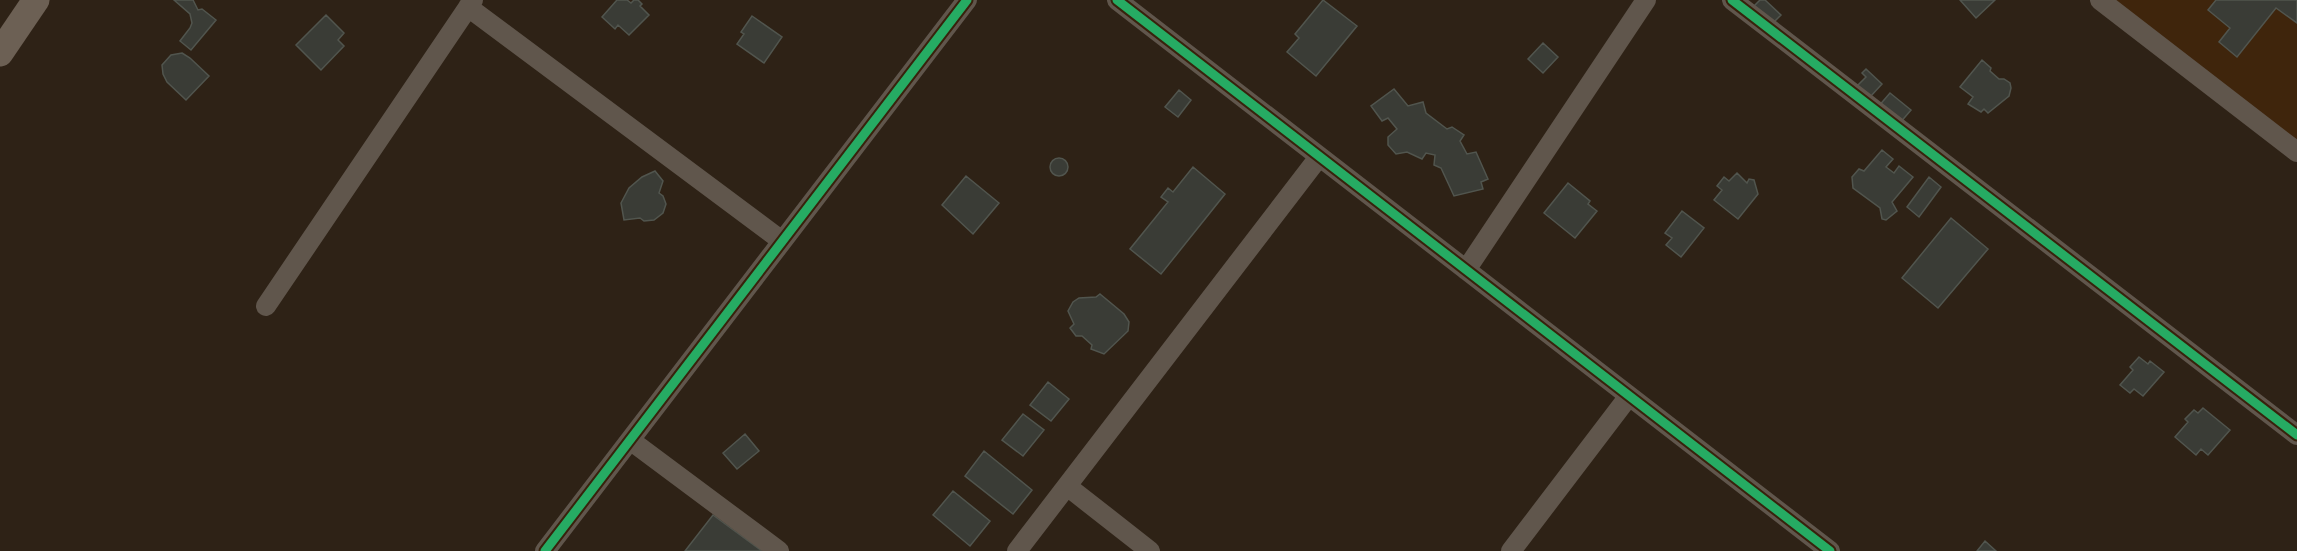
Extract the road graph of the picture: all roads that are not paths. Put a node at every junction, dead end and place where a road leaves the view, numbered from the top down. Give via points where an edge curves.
1 (36, 0) edge
2 (967, 0) edge
3 (1117, 0) edge
4 (1646, 0) edge
5 (1732, 0) edge
6 (2100, 0) edge
7 (470, 4) edge
8 (0, 53) edge
9 (2297, 152) edge
10 (1319, 156) junction
11 (782, 241) junction
12 (1466, 270) junction
13 (267, 306) dead end
14 (1629, 396) junction
15 (2297, 435) edge
16 (630, 440) junction
17 (1067, 486) junction
18 (545, 551) edge
19 (778, 551) edge
20 (1017, 551) edge
21 (1150, 551) edge
22 (1511, 551) edge
23 (1830, 551) edge

1 - 8 main road
2 - 11 street
3 - 10 street
4 - 12 street
5 - 15 street
6 - 9 street
7 - 11 street
7 - 13 street
10 - 12 street
10 - 17 street
11 - 16 street
12 - 14 street
14 - 22 street
14 - 23 street
16 - 18 street
16 - 19 street
17 - 20 street
17 - 21 street

